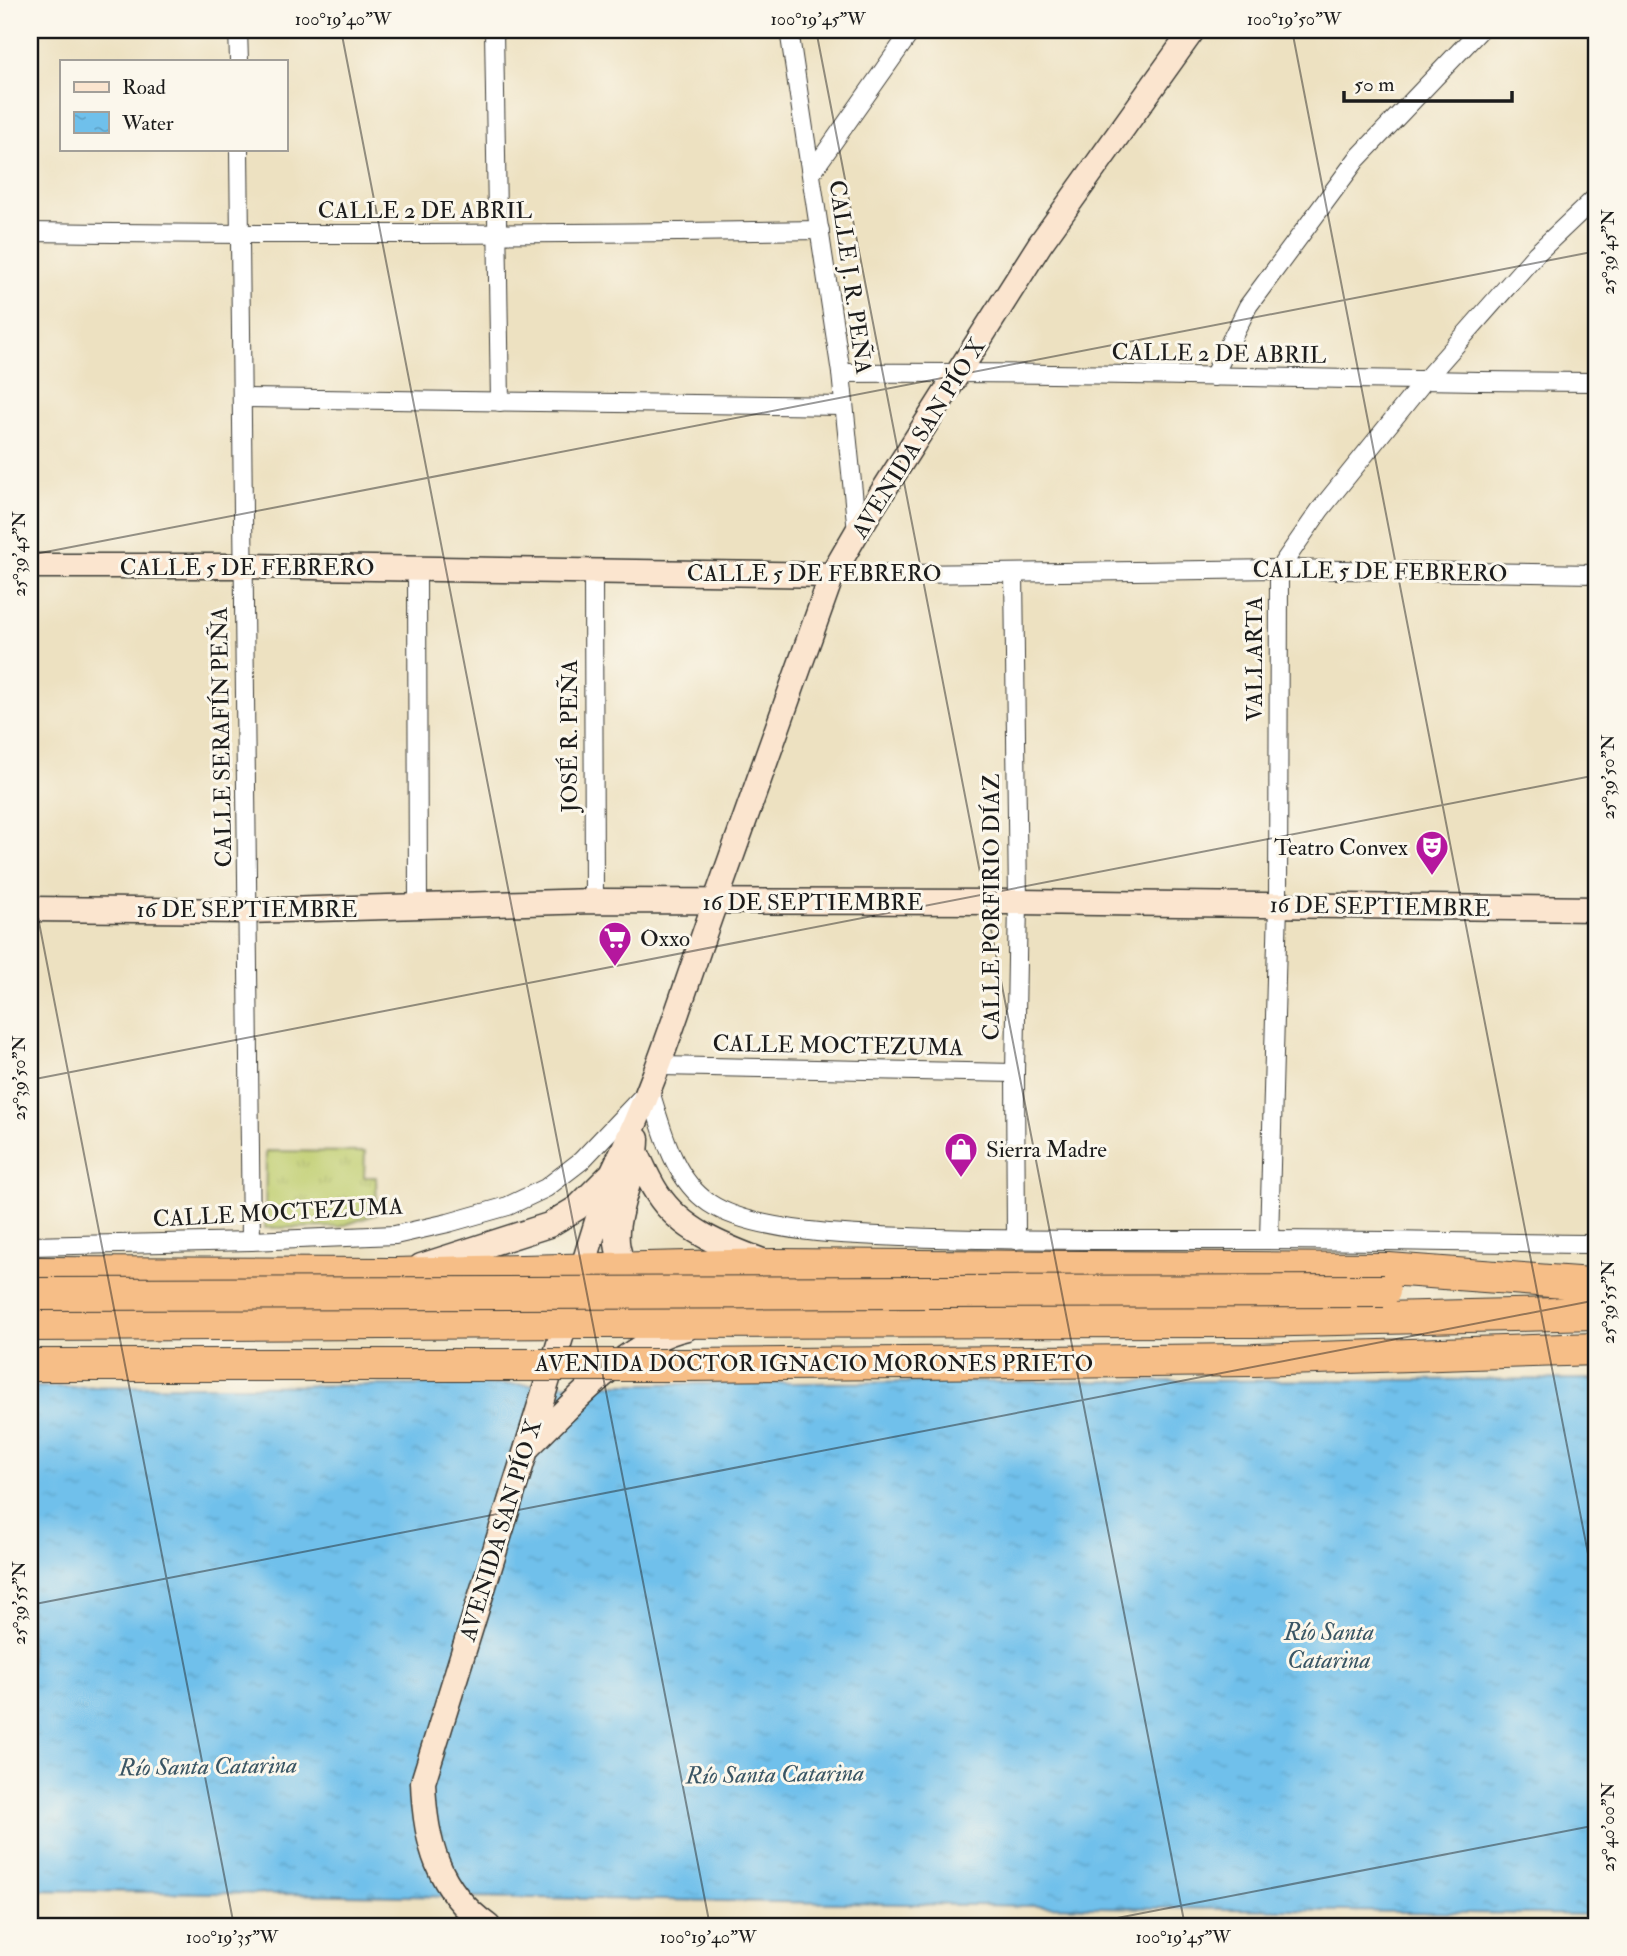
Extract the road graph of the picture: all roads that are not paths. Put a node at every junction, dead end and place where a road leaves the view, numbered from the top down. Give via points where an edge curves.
1 (238, 30) edge
2 (494, 30) edge
3 (789, 30) edge
4 (912, 30) edge
5 (1193, 30) edge
6 (1480, 30) edge
7 (239, 60) edge
8 (239, 150) edge
9 (812, 172) junction
10 (1597, 196) edge
11 (820, 230) junction
12 (30, 232) edge
13 (498, 235) junction
14 (240, 236) junction
15 (960, 372) junction
16 (841, 373) junction
17 (1213, 377) junction
18 (1424, 381) junction
19 (1597, 382) edge
20 (242, 398) junction
21 (500, 402) junction
22 (844, 406) junction
23 (857, 532) junction
24 (30, 566) edge
25 (244, 566) junction
26 (417, 569) junction
27 (1279, 569) junction
28 (593, 572) junction
29 (1014, 573) junction
30 (1597, 574) edge
31 (832, 575) junction
32 (594, 901) junction
33 (715, 902) junction
34 (1018, 902) junction
35 (1278, 904) junction
36 (418, 908) junction
37 (30, 909) edge
38 (1597, 909) edge
39 (247, 911) junction
40 (1015, 1073) junction
41 (654, 1077) junction
42 (636, 1124) junction
43 (637, 1154) junction
44 (612, 1173) junction
45 (1016, 1240) junction
46 (1269, 1240) junction
47 (251, 1241) junction
48 (1597, 1244) edge
49 (30, 1246) edge
50 (772, 1265) junction
51 (625, 1268) junction
52 (581, 1269) junction
53 (540, 1270) junction
54 (30, 1273) edge
55 (394, 1274) junction
56 (30, 1294) edge
57 (1595, 1294) edge
58 (565, 1322) junction
59 (718, 1322) junction
60 (447, 1323) junction
61 (30, 1325) edge
62 (1597, 1349) edge
63 (30, 1365) edge
64 (524, 1451) junction
65 (488, 1926) edge

1 - 7 street
2 - 13 street
3 - 9 street, CALLE J. R. PEÑA
4 - 9 street
5 - 15 street, AVENIDA SAN PÍO X via 1040,244
6 - 17 street via 1357,159 1248,306
8 - 14 street, CALLE SERAFÍN PEÑA
9 - 11 street, CALLE J. R. PEÑA
10 - 18 street, VALLARTA via 1536,254
11 - 13 street, CALLE 2 DE ABRIL
11 - 16 street, CALLE J. R. PEÑA
12 - 14 street, CALLE 2 DE ABRIL
13 - 14 street, CALLE 2 DE ABRIL
13 - 21 street
14 - 20 street, CALLE SERAFÍN PEÑA
15 - 16 street, CALLE 2 DE ABRIL
15 - 17 street, CALLE 2 DE ABRIL
15 - 23 street, AVENIDA SAN PÍO X
16 - 22 street, CALLE J. R. PEÑA
17 - 18 street, CALLE 2 DE ABRIL
18 - 19 street, CALLE 2 DE ABRIL
18 - 27 street, VALLARTA via 1320,510
20 - 21 street
20 - 25 street, CALLE SERAFÍN PEÑA
21 - 22 street
22 - 23 street, CALLE J. R. PEÑA
23 - 31 street, AVENIDA SAN PÍO X
24 - 25 street, CALLE 5 DE FEBRERO
25 - 26 street, CALLE 5 DE FEBRERO
25 - 39 street, CALLE SERAFÍN PEÑA
26 - 28 street, CALLE 5 DE FEBRERO
26 - 36 street
27 - 29 street, CALLE 5 DE FEBRERO
27 - 30 street, CALLE 5 DE FEBRERO
27 - 35 street, VALLARTA
28 - 31 street, CALLE 5 DE FEBRERO
28 - 32 street, JOSÉ R. PEÑA
29 - 31 street, CALLE 5 DE FEBRERO
29 - 34 street, CALLE PORFIRIO DÍAZ
31 - 33 street, AVENIDA SAN PÍO X
32 - 33 street, 16 DE SEPTIEMBRE
32 - 36 street, 16 DE SEPTIEMBRE
33 - 34 street, 16 DE SEPTIEMBRE
33 - 41 street, AVENIDA SAN PÍO X
34 - 35 street, 16 DE SEPTIEMBRE
34 - 40 street, CALLE PORFIRIO DÍAZ
35 - 38 street, 16 DE SEPTIEMBRE
35 - 46 street, VALLARTA
36 - 39 street, 16 DE SEPTIEMBRE
37 - 39 street, 16 DE SEPTIEMBRE
39 - 47 street, CALLE SERAFÍN PEÑA
40 - 41 street, CALLE MOCTEZUMA
40 - 45 street, CALLE PORFIRIO DÍAZ
41 - 42 street, AVENIDA SAN PÍO X
41 - 45 street via 668,1147 680,1171 695,1191 729,1214 851,1236
41 - 47 street, CALLE MOCTEZUMA via 581,1161 545,1188 508,1206 395,1235
42 - 43 street, AVENIDA SAN PÍO X
42 - 44 street, AVENIDA SAN PÍO X
43 - 50 street via 657,1194 692,1228 717,1244
43 - 51 street, AVENIDA SAN PÍO X via 616,1227 617,1250
44 - 52 street, AVENIDA SAN PÍO X
44 - 55 street via 577,1208 549,1225
45 - 46 street
46 - 48 street
47 - 49 street, CALLE MOCTEZUMA
50 - 51 highway
50 - 57 highway via 1389,1269
51 - 52 highway
51 - 59 street via 671,1306
52 - 53 highway
52 - 58 street, AVENIDA SAN PÍO X
53 - 55 highway
53 - 60 highway via 489,1307
54 - 55 highway
56 - 57 highway, bridge
57 - 59 highway via 1255,1321
58 - 59 highway
58 - 60 highway
58 - 64 street, AVENIDA SAN PÍO X
59 - 64 street, bridge via 671,1331 649,1342 600,1378
60 - 61 highway
62 - 63 highway, AVENIDA DOCTOR IGNACIO MORONES PRIETO, bridge via 1254,1360
64 - 65 street, AVENIDA SAN PÍO X via 423,1782 430,1849 462,1902

